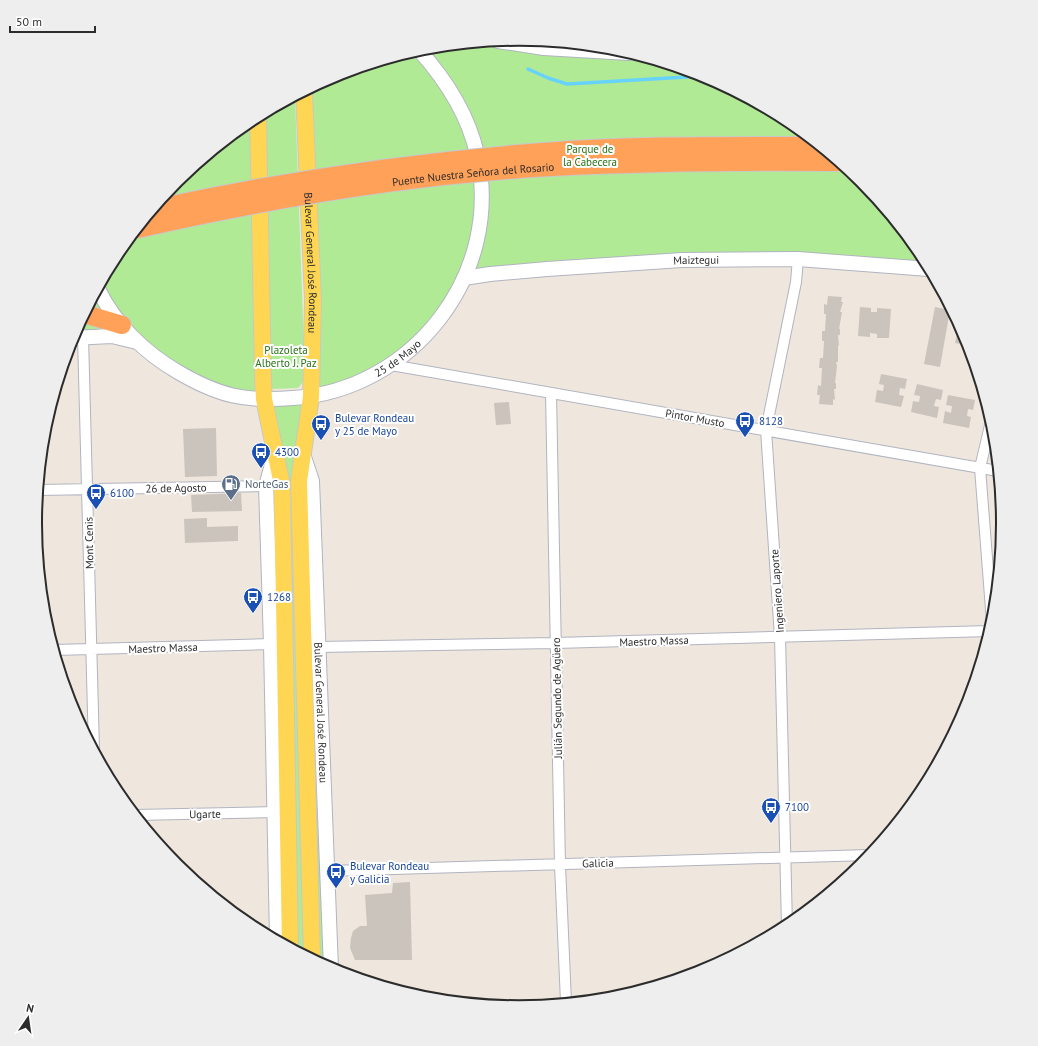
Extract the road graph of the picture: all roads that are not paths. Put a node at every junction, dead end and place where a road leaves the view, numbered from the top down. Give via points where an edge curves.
1 (534, 46) edge
2 (582, 50) edge
3 (423, 56) edge
4 (304, 97) edge
5 (258, 124) edge
6 (810, 146) edge
7 (831, 162) edge
8 (160, 209) edge
9 (145, 227) edge
10 (798, 259) junction
11 (922, 269) edge
12 (464, 278) junction
13 (101, 293) edge
14 (89, 315) edge
15 (122, 325) junction
16 (79, 337) edge
17 (77, 342) edge
18 (137, 342) junction
19 (391, 365) junction
20 (551, 393) junction
21 (311, 397) junction
22 (264, 399) junction
23 (766, 430) junction
24 (988, 436) edge
25 (275, 454) junction
26 (304, 457) junction
27 (980, 468) junction
28 (993, 470) edge
29 (266, 486) junction
30 (43, 490) edge
31 (88, 490) junction
32 (990, 597) edge
33 (983, 631) edge
34 (780, 637) junction
35 (555, 643) junction
36 (271, 644) junction
37 (318, 648) junction
38 (59, 650) edge
39 (92, 650) junction
40 (94, 739) edge
41 (275, 812) junction
42 (142, 815) edge
43 (861, 855) edge
44 (785, 858) junction
45 (560, 865) junction
46 (327, 872) junction
47 (787, 918) edge
48 (277, 934) edge
49 (290, 941) edge
50 (312, 953) edge
51 (331, 962) edge
52 (566, 997) edge

1 - 2 main road
3 - 12 main road, 25 de Mayo via 452,91 467,120 477,154 481,184 481,216 477,239
4 - 21 main road, Bulevar General José Rondeau via 313,300
5 - 22 main road
6 - 8 highway, Puente Nuestra Señora del Rosario, bridge via 628,148 451,160 287,182
7 - 9 highway, Puente Nuestra Señora del Rosario, bridge via 648,163 550,167 455,176 279,199
10 - 11 main road, Maiztegui
10 - 12 main road, Maiztegui via 614,263
10 - 23 street, Ingeniero Laporte via 796,282
12 - 19 main road, 25 de Mayo via 438,323 414,348
13 - 15 main road, 25 de Mayo
14 - 15 highway
15 - 18 main road, 25 de Mayo
16 - 18 main road via 112,336
17 - 31 street, Mont Cenis
18 - 22 main road, 25 de Mayo via 165,364 199,384 231,396 250,400
19 - 20 street, Pintor Musto
19 - 21 main road, 25 de Mayo via 365,380
20 - 23 street, Pintor Musto
20 - 35 street, Julián Segundo de Agüero
21 - 22 main road, 25 de Mayo
21 - 26 main road, Bulevar General José Rondeau
22 - 25 main road
23 - 27 street, Pintor Musto
23 - 34 street, Ingeniero Laporte
24 - 27 street
25 - 29 main road
25 - 49 main road via 282,485
26 - 37 main road, Bulevar General José Rondeau via 312,481
26 - 50 main road, Bulevar General José Rondeau via 299,482
27 - 28 street, Pintor Musto
27 - 32 street
29 - 31 street, 26 de Agosto
29 - 36 main road
30 - 31 street, 26 de Agosto
31 - 39 street, Mont Cenis
33 - 34 street, Maestro Massa
34 - 35 street, Maestro Massa
34 - 44 street, Ingeniero Laporte
35 - 37 street, Maestro Massa
35 - 45 street, Julián Segundo de Agüero
36 - 39 street, Maestro Massa
36 - 41 main road
37 - 46 main road, Bulevar General José Rondeau
38 - 39 street, Maestro Massa
39 - 40 street, Mont Cenis
41 - 42 street, Ugarte
41 - 48 main road
43 - 44 street, Galicia
44 - 45 street, Galicia
44 - 47 street, Ingeniero Laporte
45 - 46 street, Galicia
45 - 52 street, Julián Segundo de Agüero
46 - 51 main road, Bulevar General José Rondeau

